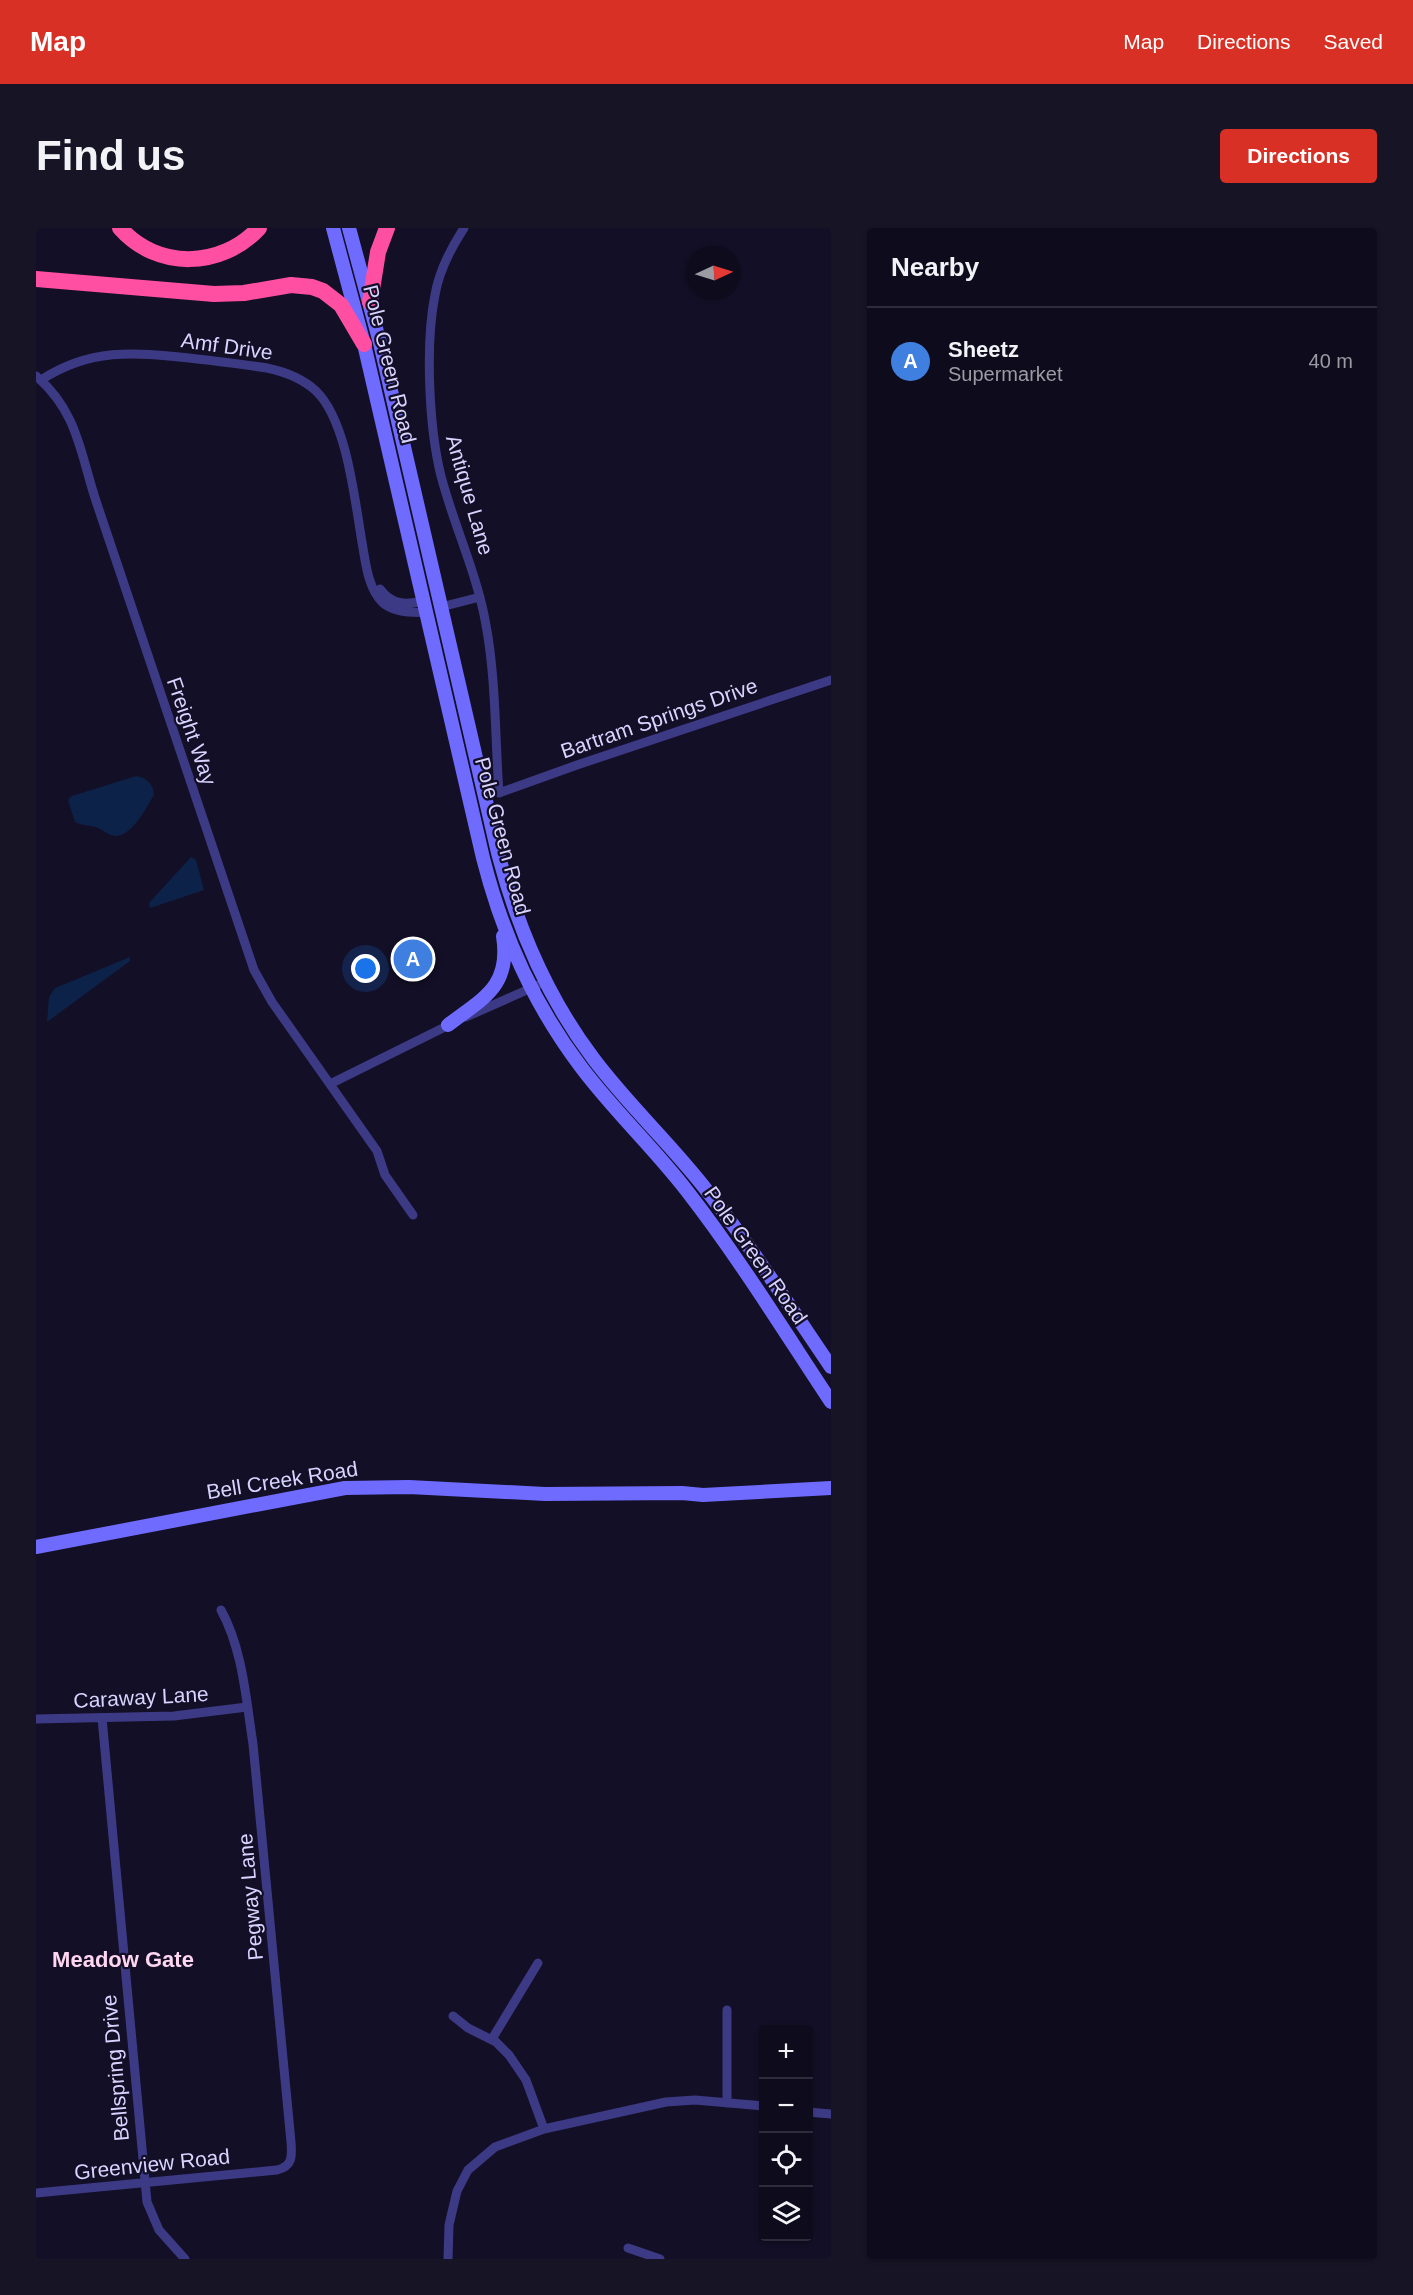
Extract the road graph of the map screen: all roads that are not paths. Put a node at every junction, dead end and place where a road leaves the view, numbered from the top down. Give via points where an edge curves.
1 (120, 228) edge
2 (259, 228) edge
3 (333, 228) edge
4 (350, 228) edge
5 (387, 228) edge
6 (464, 228) edge
7 (36, 279) edge
8 (370, 302) junction
9 (364, 344) junction
10 (39, 378) edge
11 (480, 597) junction
12 (424, 602) junction
13 (441, 608) junction
14 (831, 680) edge
15 (443, 684) junction
16 (499, 793) joint
17 (500, 914) junction
18 (545, 982) junction
19 (531, 988) junction
20 (448, 1025) junction
21 (330, 1084) junction
22 (413, 1215) dead end
23 (831, 1367) edge
24 (831, 1402) edge
25 (831, 1479) edge
26 (831, 1488) edge
27 (682, 1493) junction
28 (36, 1547) edge
29 (221, 1610) dead end
30 (248, 1707) junction
31 (102, 1718) junction
32 (36, 1719) edge
33 (538, 1964) dead end
34 (727, 2010) dead end
35 (453, 2016) dead end
36 (492, 2039) junction
37 (727, 2103) junction
38 (759, 2106) edge
39 (813, 2112) edge
40 (831, 2114) edge
41 (544, 2129) junction
42 (271, 2170) joint
43 (144, 2183) junction
44 (36, 2193) edge
45 (628, 2248) dead end
46 (185, 2259) edge
47 (448, 2259) edge
48 (660, 2259) edge

1 - 2 highway via 152,252 190,260 229,251
3 - 9 main road, Pole Green Road
4 - 8 main road, Pole Green Road
5 - 8 highway via 378,252
6 - 11 street, Antique Lane via 446,261 435,294 430,352 432,415 441,478
7 - 9 highway via 214,294 291,285 312,287 341,305
8 - 13 main road, Pole Green Road
9 - 12 main road, Pole Green Road
10 - 12 street, Amf Drive via 79,361 124,353 245,364 285,372 307,383 325,400 338,427 380,589 396,603
10 - 21 street, Freight Way via 68,416 79,439 91,487 254,970 268,997
11 - 13 street
11 - 16 street, Antique Lane via 489,642
12 - 13 main road
12 - 15 main road, Pole Green Road
13 - 15 main road via 436,617 445,659
13 - 18 main road, Pole Green Road via 505,882
14 - 16 street, Bartram Springs Drive
15 - 17 main road, Pole Green Road
17 - 19 main road, Pole Green Road
17 - 20 main road via 505,954 501,977 488,996
18 - 19 street
18 - 23 main road, Pole Green Road via 594,1059 727,1216
19 - 20 street
19 - 24 main road, Pole Green Road via 581,1067 711,1223
20 - 21 street
21 - 22 street, Freight Way via 377,1151 385,1175
25 - 27 main road, Bell Creek Road via 703,1488
26 - 27 main road, Bell Creek Road
27 - 28 main road, Bell Creek Road via 545,1494 345,1488
29 - 30 street, Pegway Lane via 231,1629
30 - 31 street, Caraway Lane via 184,1715
30 - 42 street, Pegway Lane via 292,2156 287,2166
31 - 32 street, Caraway Lane
31 - 43 street, Bellspring Drive
33 - 36 street
34 - 37 street
35 - 36 street
36 - 41 street via 526,2080
37 - 38 street
37 - 41 street via 666,2102
39 - 40 street
41 - 47 street via 495,2147 468,2170 452,2209
42 - 43 street, Greenview Road
43 - 44 street, Greenview Road
43 - 46 street, Bellspring Drive via 153,2220
45 - 48 street

